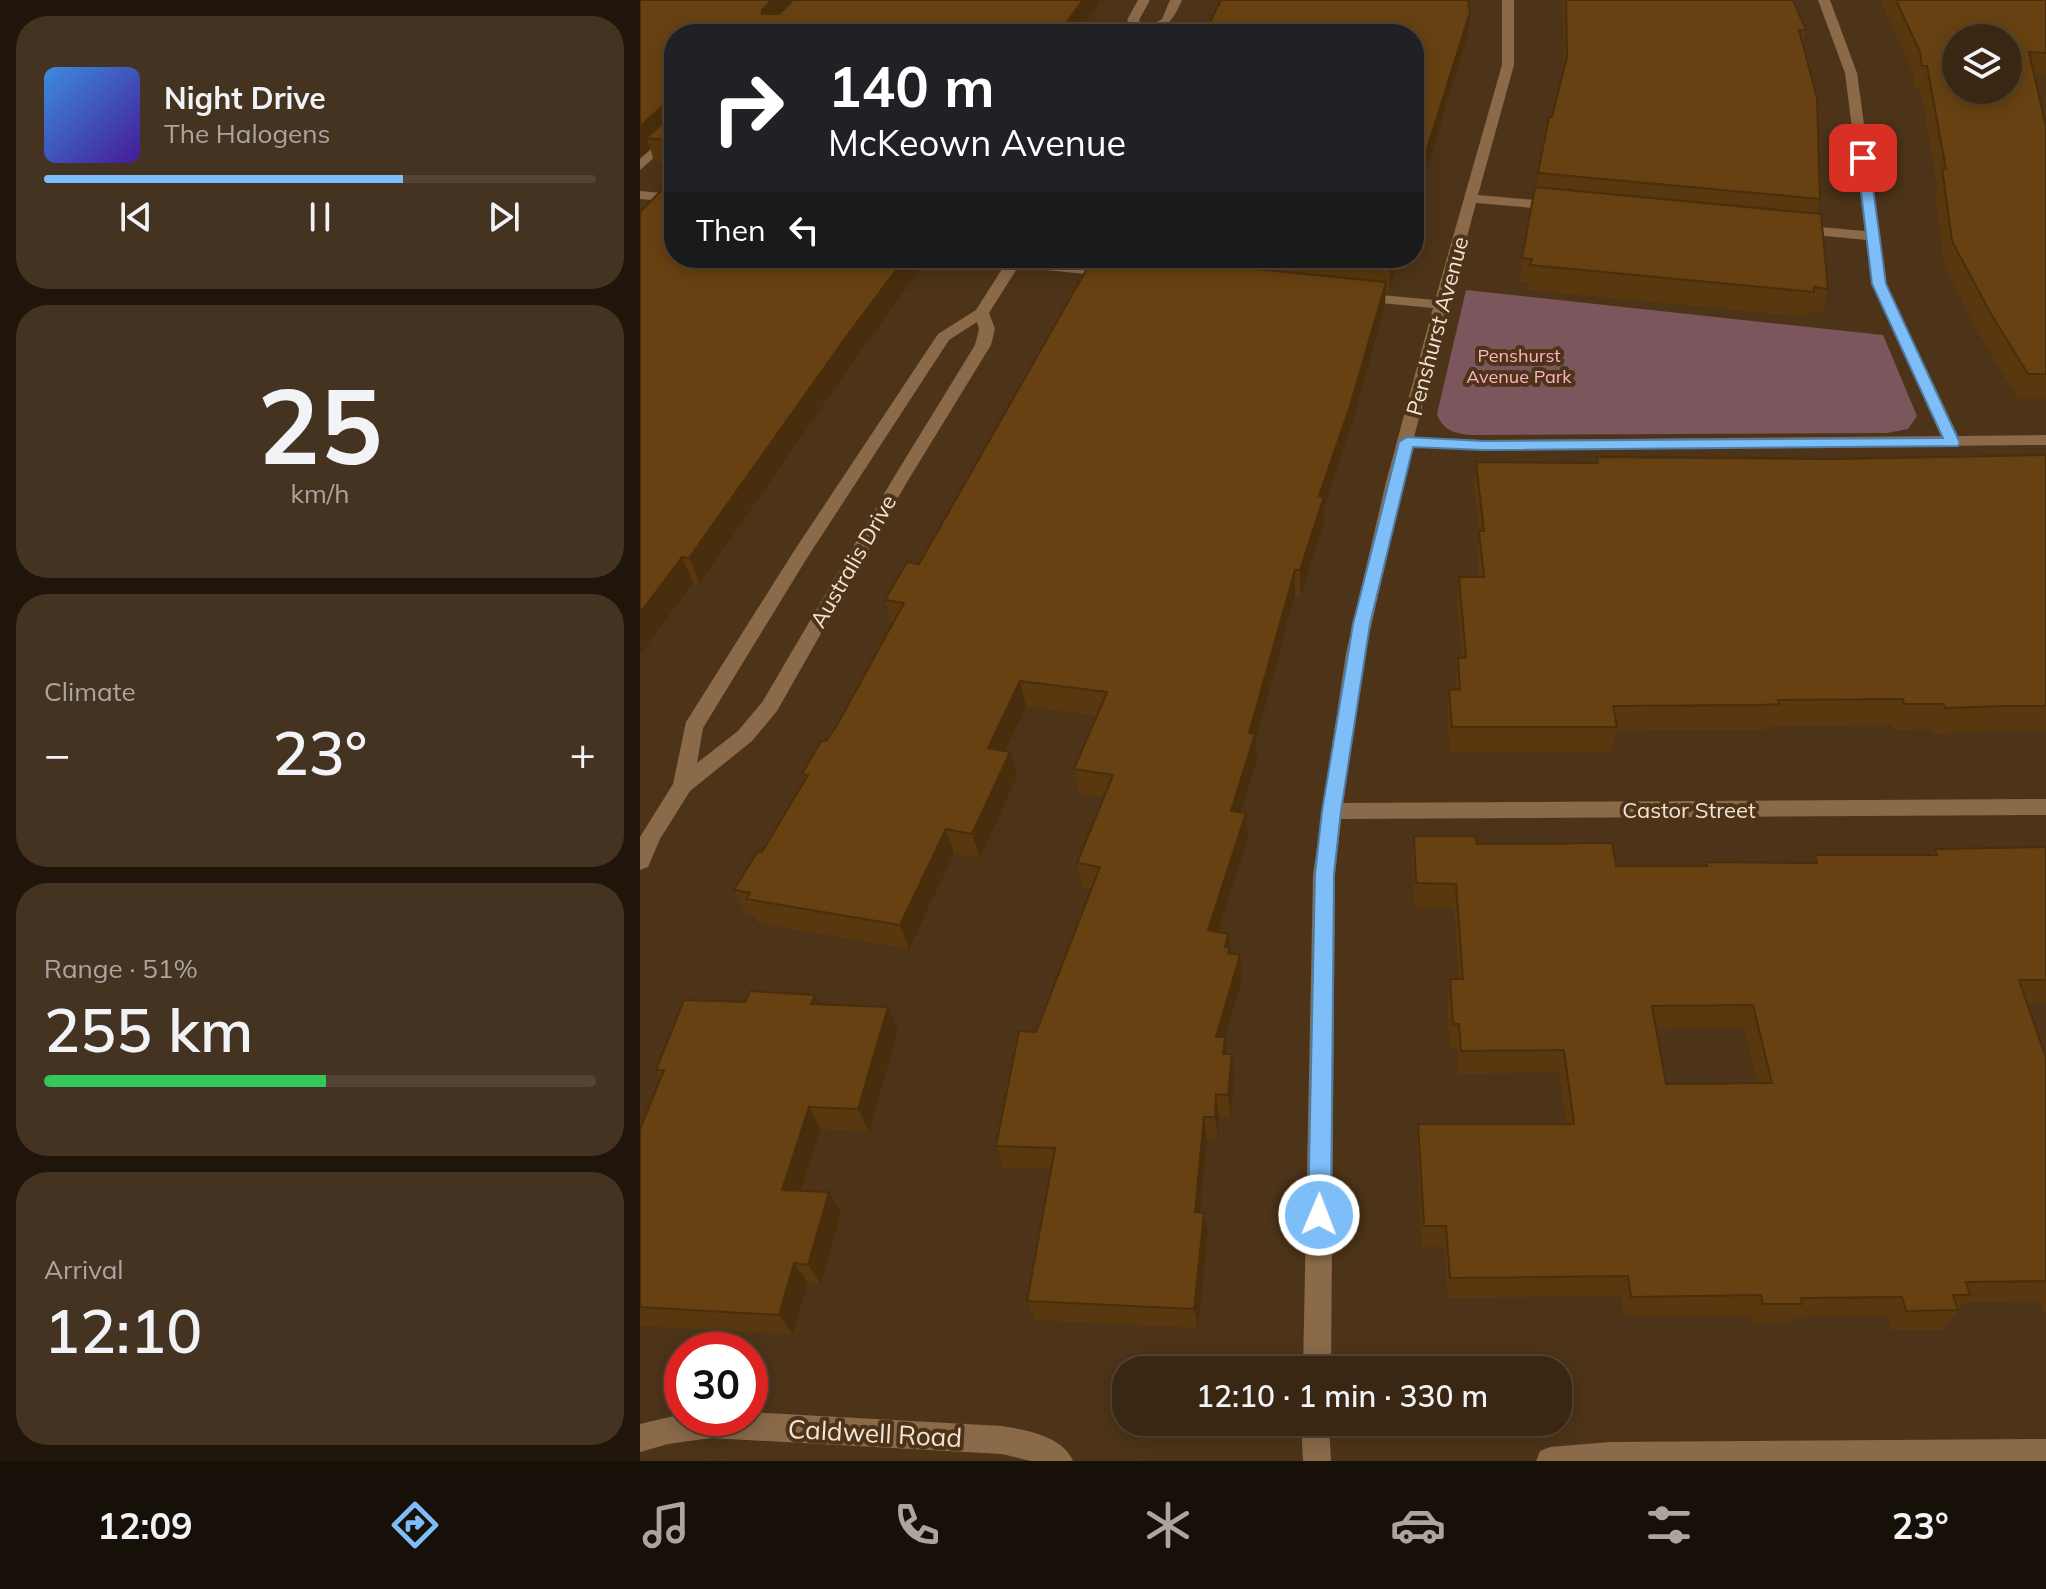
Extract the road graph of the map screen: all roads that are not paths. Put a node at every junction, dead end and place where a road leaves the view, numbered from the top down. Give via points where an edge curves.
1 (1144, 0) edge
2 (1176, 0) edge
3 (1508, 0) edge
4 (1824, 0) edge
5 (1136, 24) edge
6 (1161, 24) edge
7 (664, 143) edge
8 (640, 166) edge
9 (640, 195) edge
10 (664, 197) edge
11 (1471, 198) junction
12 (1569, 208) edge
13 (1787, 228) edge
14 (1871, 236) junction
15 (1009, 268) edge
16 (1080, 268) edge
17 (1129, 274) edge
18 (1343, 295) edge
19 (1443, 305) junction
20 (982, 313) junction
21 (2046, 440) edge
22 (1407, 442) junction
23 (1953, 443) junction
24 (683, 785) junction
25 (2046, 807) edge
26 (1331, 811) junction
27 (645, 836) edge
28 (640, 861) edge
29 (1317, 1356) edge
30 (1316, 1436) edge
31 (640, 1438) edge
32 (2046, 1453) edge
33 (1059, 1461) edge
34 (1317, 1461) edge
35 (1550, 1461) edge

1 - 5 street
2 - 6 street
3 - 11 street, Penshurst Avenue via 1508,65
4 - 14 street via 1851,73
7 - 8 street
9 - 10 street
11 - 12 street
11 - 19 street, Penshurst Avenue
13 - 14 street
14 - 23 street via 1884,297
15 - 20 street, Australis Drive
16 - 17 street
18 - 19 street
19 - 22 street, Penshurst Avenue
20 - 24 street, Australis Drive via 943,337 800,555 693,727
20 - 24 street, Australis Drive via 987,329 983,345 770,706 745,736
21 - 23 street
22 - 23 street
22 - 26 street, Penshurst Avenue via 1361,624
24 - 27 street, Australis Drive
25 - 26 street, Castor Street
26 - 29 street, Penshurst Avenue via 1324,874
27 - 28 street, Australis Drive
30 - 34 street
31 - 33 street, Caldwell Road via 711,1424 1002,1440 1031,1445
32 - 35 street via 1610,1456

